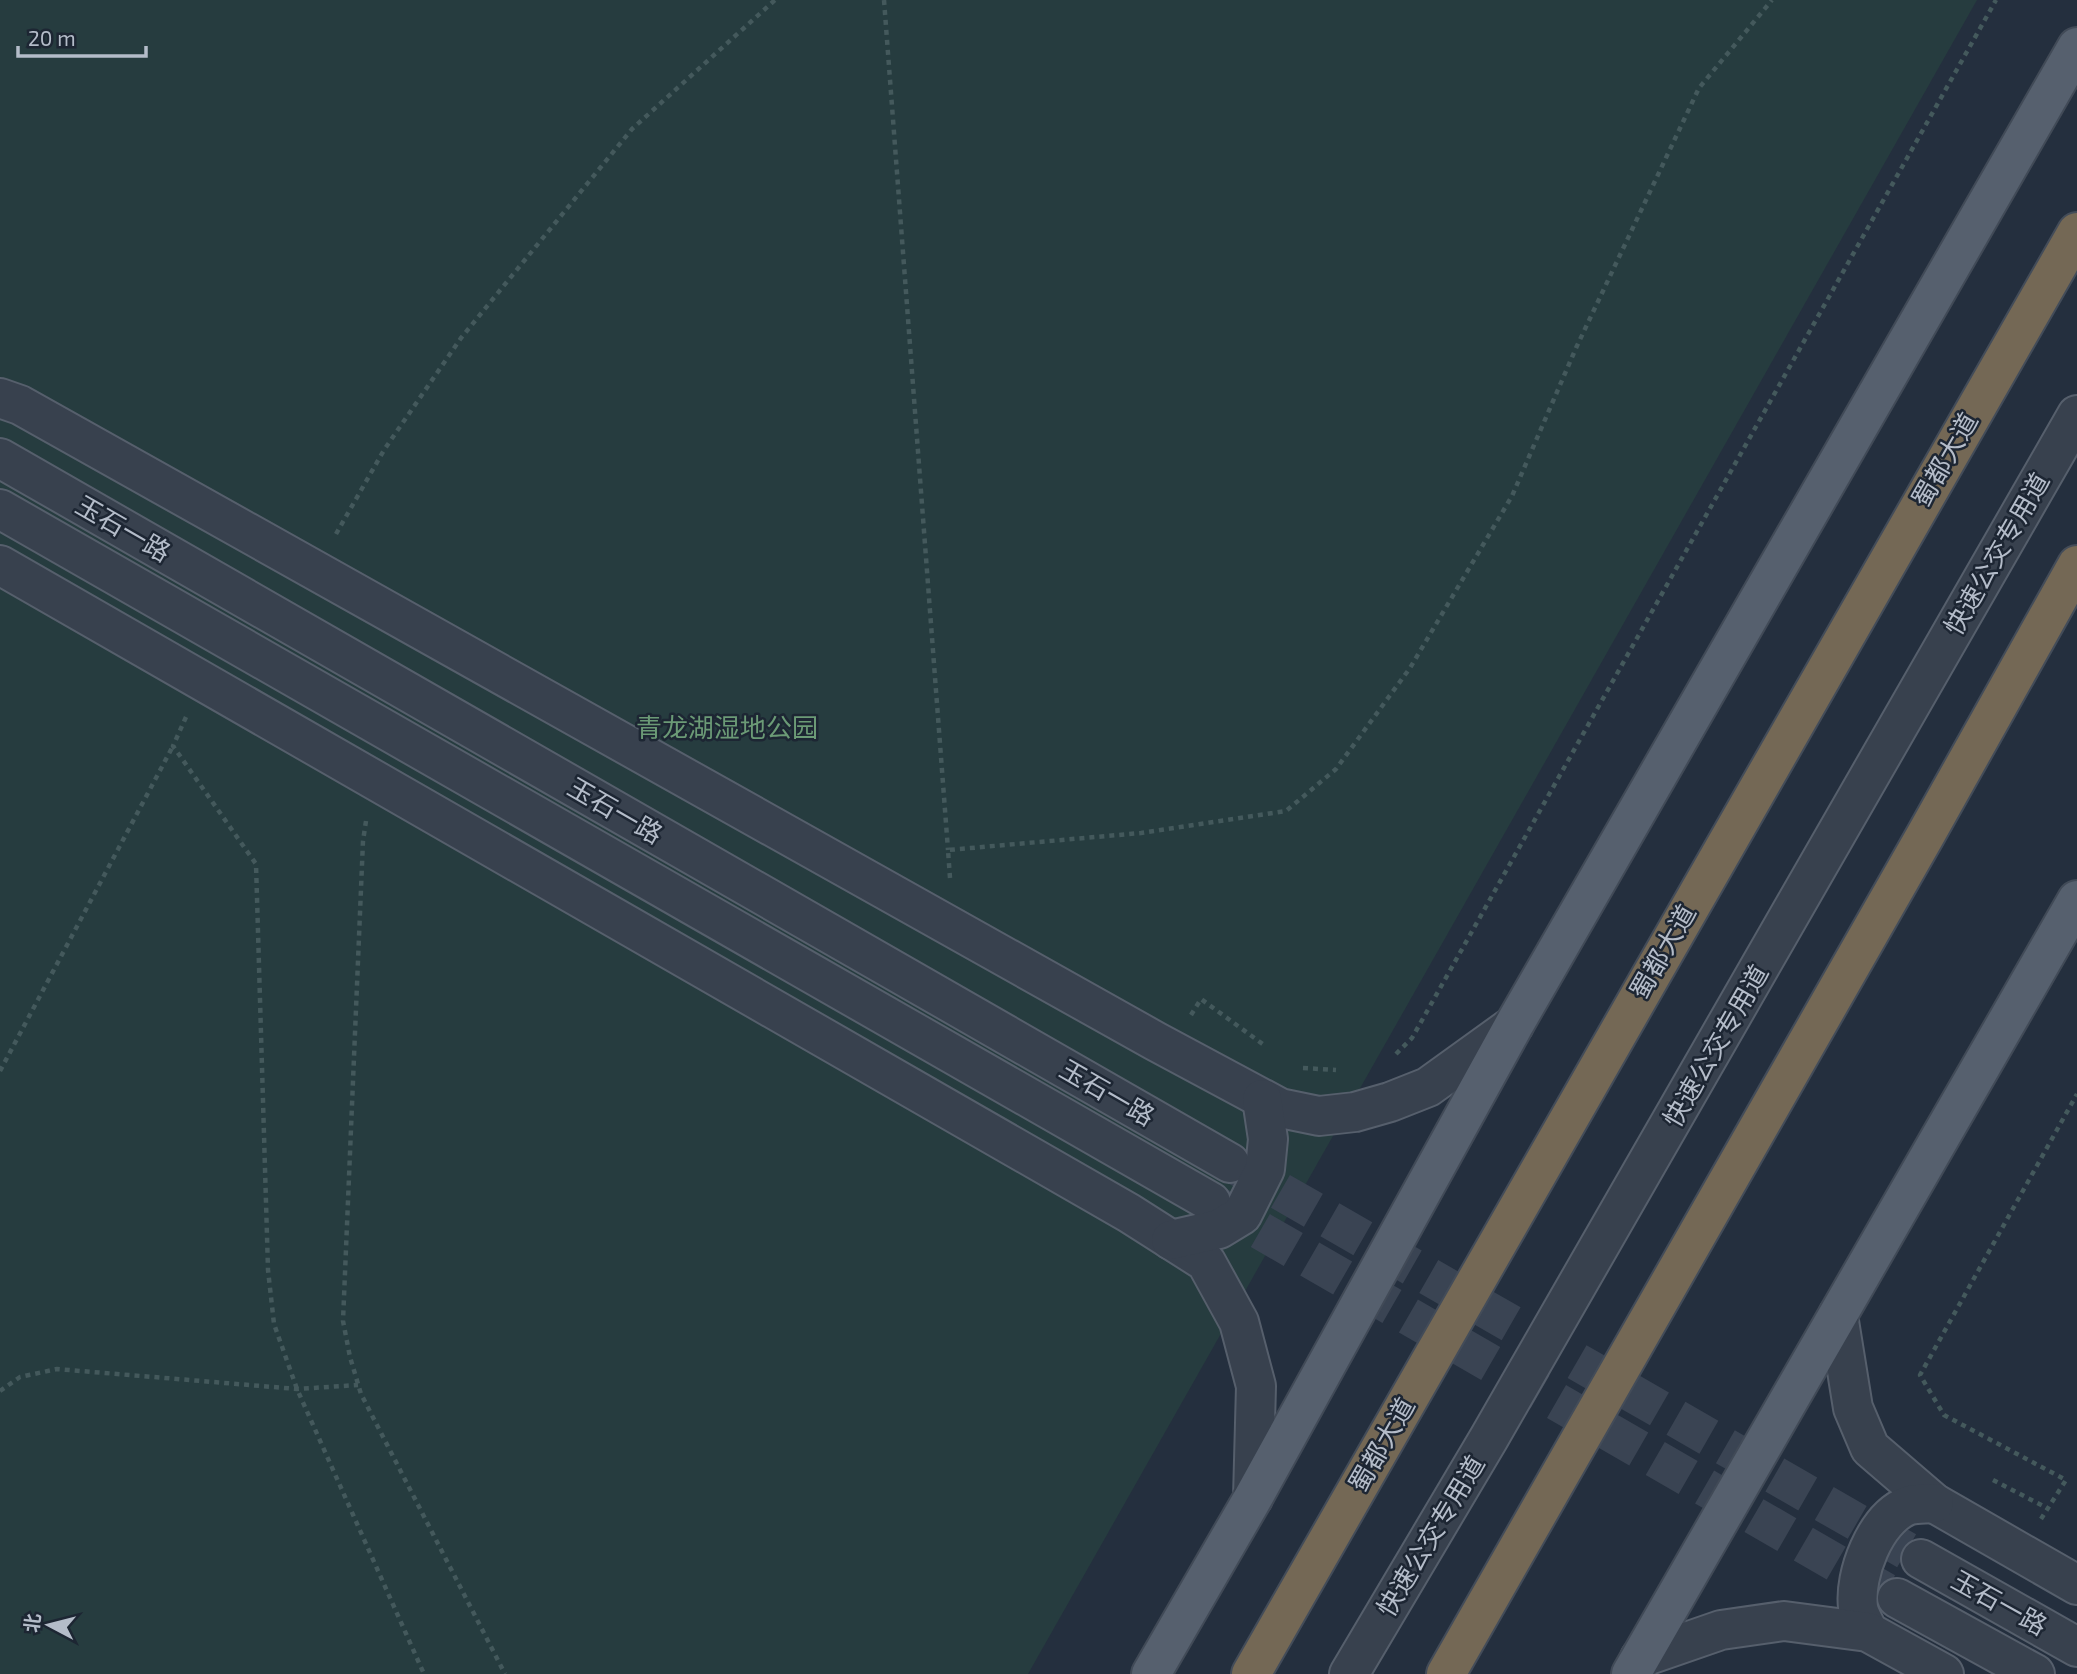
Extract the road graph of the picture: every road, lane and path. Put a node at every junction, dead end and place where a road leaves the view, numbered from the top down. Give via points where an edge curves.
1 (775, 0) edge
2 (884, 0) edge
3 (1772, 0) edge
4 (1996, 0) edge
5 (2077, 47) edge
6 (2077, 232) edge
7 (0, 398) edge
8 (2077, 415) edge
9 (0, 458) edge
10 (0, 509) edge
11 (0, 565) edge
12 (2077, 565) edge
13 (314, 571) junction
14 (203, 681) junction
15 (173, 746) junction
16 (374, 779) junction
17 (948, 850) junction
18 (2077, 900) edge
19 (955, 929) junction
20 (1202, 1023) dead end
21 (1514, 1025) junction
22 (1264, 1045) dead end
23 (1395, 1056) dead end
24 (1299, 1067) dead end
25 (1338, 1070) dead end
26 (0, 1072) edge
27 (2077, 1094) edge
28 (1262, 1099) junction
29 (1230, 1163) tunnel mouth
30 (1211, 1202) tunnel mouth
31 (1171, 1240) junction
32 (1838, 1315) junction
33 (358, 1385) junction
34 (298, 1389) junction
35 (0, 1391) edge
36 (1993, 1479) dead end
37 (1252, 1498) junction
38 (1934, 1503) junction
39 (1921, 1559) tunnel mouth
40 (2077, 1585) edge
41 (1897, 1598) tunnel mouth
42 (1868, 1632) junction
43 (2077, 1647) edge
44 (1635, 1666) edge
45 (424, 1674) edge
46 (506, 1674) edge
47 (1151, 1674) edge
48 (1251, 1674) edge
49 (1349, 1674) edge
50 (1446, 1674) edge
51 (1944, 1674) edge
52 (2035, 1674) edge

1 - 13 path via 632,129 461,338 384,450
2 - 17 path
3 - 17 path via 1699,88 1512,496 1410,668 1336,769 1286,811 1141,832
4 - 23 path via 1412,1038
5 - 21 main road
6 - 48 highway, 蜀都大道
7 - 13 street via 20,405
8 - 49 street, 快速公交专用道
9 - 29 street, 玉石一路
10 - 30 street, 玉石一路
11 - 14 street
12 - 50 highway
13 - 19 street
14 - 15 path
14 - 16 street
15 - 26 path
15 - 34 path via 256,864 268,1270 274,1324
16 - 31 street
16 - 33 path via 363,841 343,1285 343,1321
17 - 19 path
18 - 32 main road
19 - 28 street
20 - 22 path via 1190,1016 1201,999
21 - 28 street via 1429,1087 1390,1102 1319,1116
21 - 37 main road
24 - 25 path
27 - 36 path via 1920,1376 1944,1415 2066,1480 2047,1508
28 - 31 street via 1268,1139 1265,1169 1242,1215 1219,1229
31 - 37 street via 1206,1262 1239,1322 1256,1386
32 - 38 street via 1853,1408 1870,1448
32 - 44 main road
33 - 34 path
33 - 46 path
34 - 35 path via 57,1369 20,1377
34 - 45 path
37 - 47 main road
38 - 40 street
38 - 42 street via 1906,1506 1872,1544 1859,1572 1858,1608
39 - 43 street, 玉石一路
41 - 52 street
42 - 44 street via 1773,1621 1721,1630
42 - 51 street

